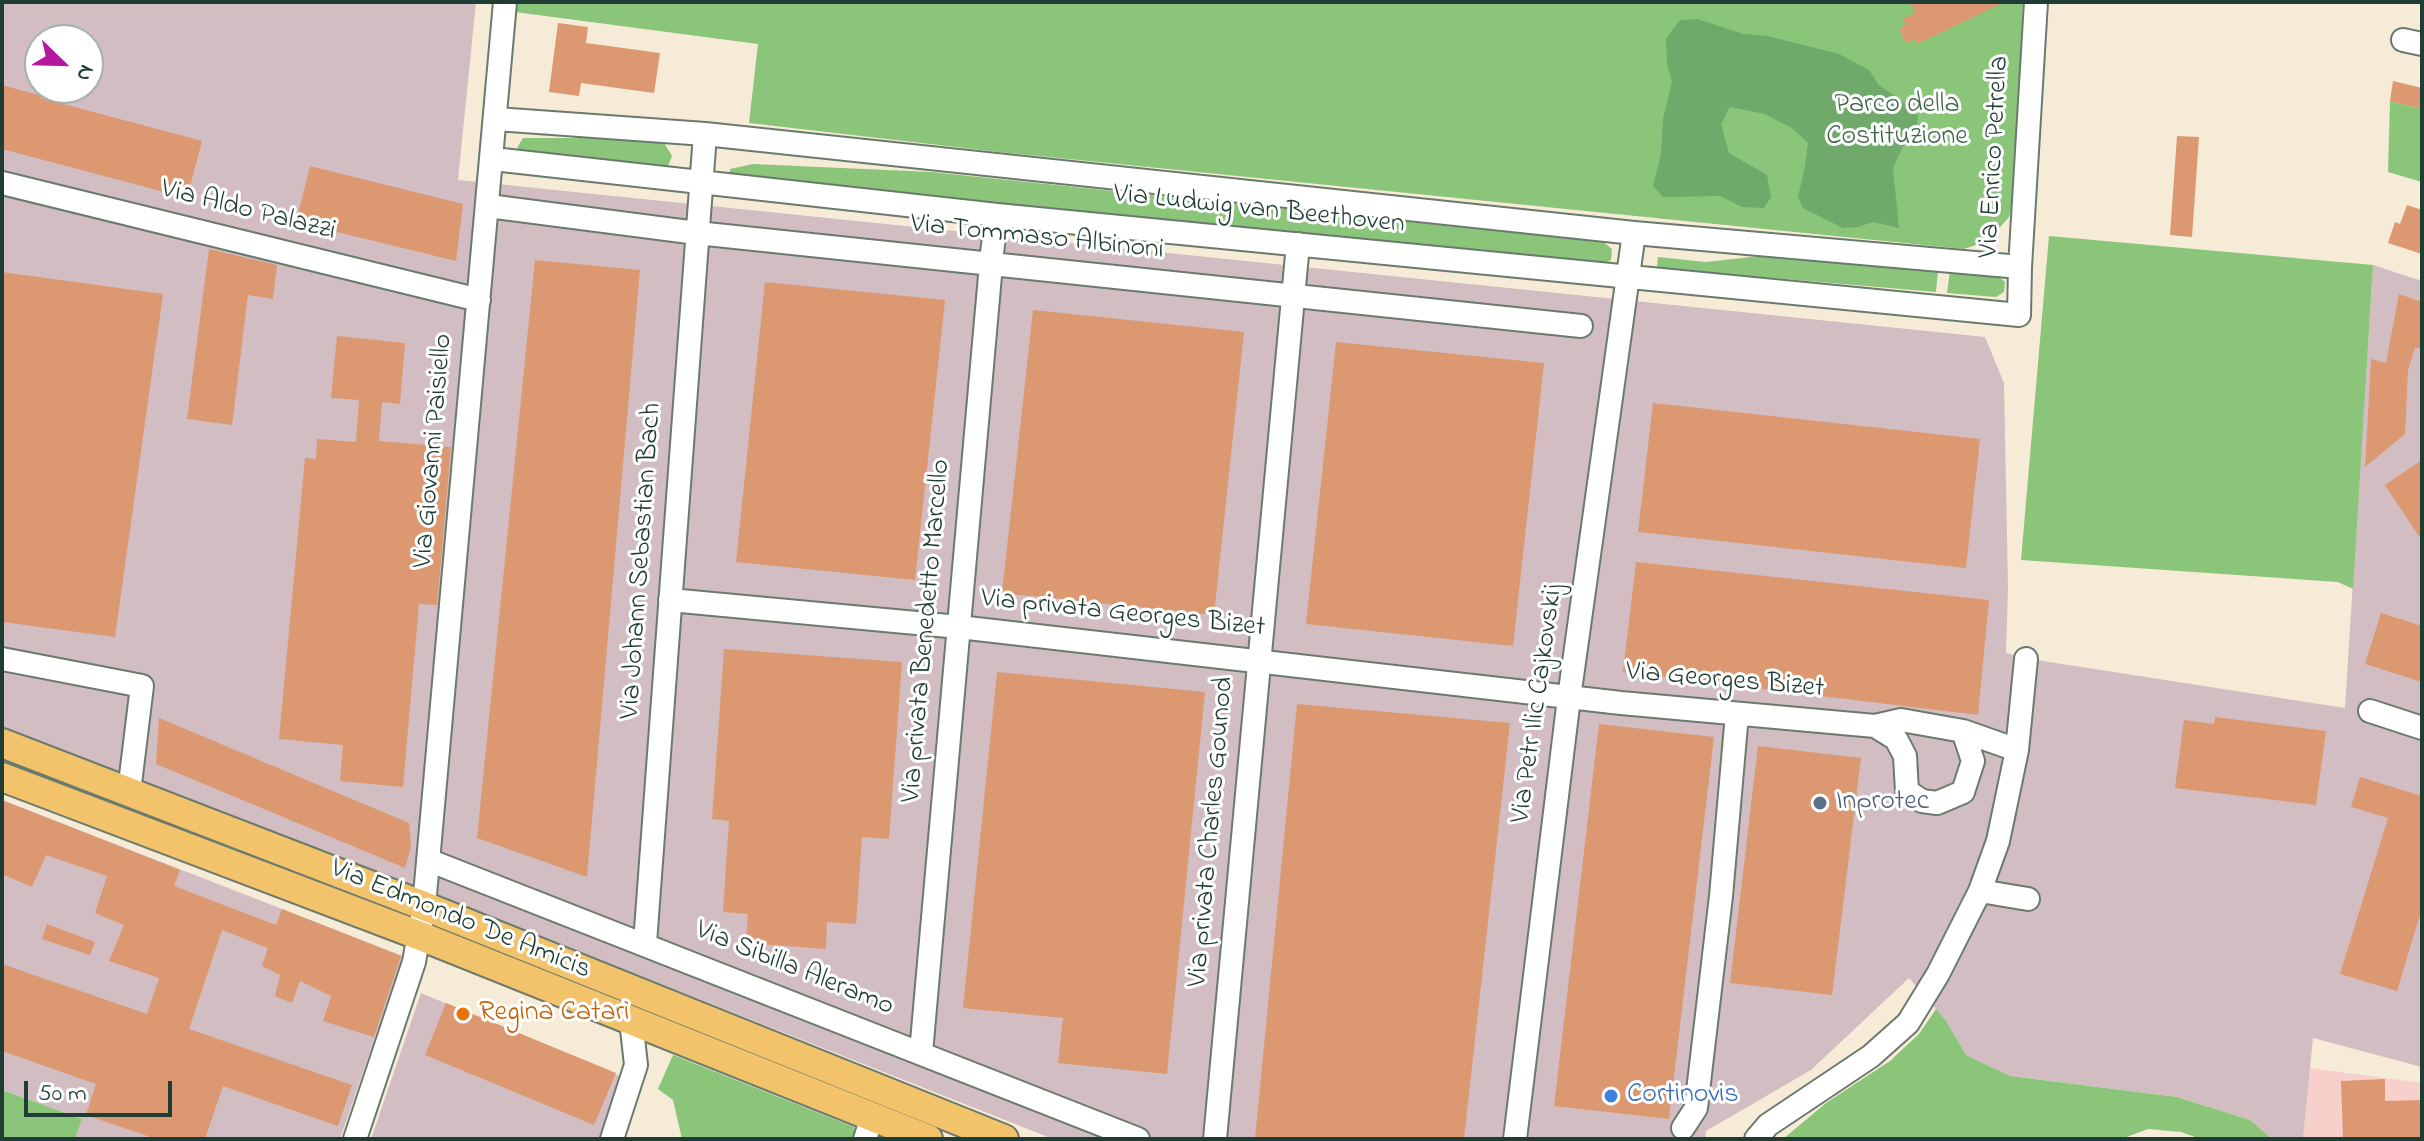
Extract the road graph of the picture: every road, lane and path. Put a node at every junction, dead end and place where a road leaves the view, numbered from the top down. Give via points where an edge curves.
1 (505, 2) edge
2 (2036, 2) edge
3 (496, 119) junction
4 (705, 134) junction
5 (493, 159) junction
6 (2, 183) edge
7 (700, 184) junction
8 (488, 206) junction
9 (997, 215) junction
10 (697, 233) junction
11 (1634, 233) junction
12 (1298, 244) junction
13 (991, 264) junction
14 (2020, 267) junction
15 (1629, 278) junction
16 (1293, 296) junction
17 (479, 300) junction
18 (2019, 315) joint
19 (1581, 326) dead end
20 (670, 600) junction
21 (959, 627) junction
22 (2, 659) edge
23 (2026, 659) dead end
24 (1260, 660) junction
25 (1569, 698) junction
26 (2370, 711) dead end
27 (1737, 714) junction
28 (1875, 726) junction
29 (2422, 728) edge
30 (1963, 731) junction
31 (2, 743) edge
32 (2017, 750) junction
33 (2, 777) edge
34 (129, 792) junction
35 (428, 860) junction
36 (1980, 891) junction
37 (2028, 899) dead end
38 (424, 906) junction
39 (418, 935) junction
40 (645, 943) junction
41 (631, 1020) junction
42 (921, 1053) junction
43 (868, 1128) edge
44 (1683, 1128) dead end
45 (355, 1139) edge
46 (612, 1139) edge
47 (928, 1139) edge
48 (1004, 1139) edge
49 (1138, 1139) edge
50 (1215, 1139) edge
51 (1515, 1139) edge
52 (1756, 1139) edge

1 - 3 street, Via Giovanni Paisiello
2 - 14 street, Via Enrico Petrella
3 - 4 street, Via Ludwig van Beethoven
3 - 5 street, Via Giovanni Paisiello
4 - 7 street, Via Johann Sebastian Bach
4 - 11 street, Via Ludwig van Beethoven
5 - 7 street, Via Ludwig van Beethoven
5 - 8 street, Via Giovanni Paisiello
6 - 17 street, Via Aldo Palazzi
7 - 9 street, Via Ludwig van Beethoven
7 - 10 street, Via Johann Sebastian Bach
8 - 10 street, Via Tommaso Albinoni
8 - 17 street, Via Giovanni Paisiello
9 - 12 street, Via Ludwig van Beethoven
9 - 13 street, Via privata Benedetto Marcello
10 - 13 street, Via Tommaso Albinoni
10 - 20 street, Via Johann Sebastian Bach
11 - 14 street, Via Ludwig van Beethoven
11 - 15 street, Via Petr Ilic Cajkovskij
12 - 15 street, Via Ludwig van Beethoven
12 - 16 street, Via privata Charles Gounod
13 - 16 street, Via Tommaso Albinoni
13 - 21 street, Via privata Benedetto Marcello
14 - 18 street, Via Enrico Petrella
15 - 18 street, Via Ludwig van Beethoven
15 - 25 street, Via Petr Ilic Cajkovskij
16 - 19 street, Via Tommaso Albinoni
16 - 24 street, Via privata Charles Gounod
17 - 35 street, Via Giovanni Paisiello
20 - 21 street, Via privata Georges Bizet
20 - 40 street, Via Johann Sebastian Bach
21 - 24 street, Via privata Georges Bizet
21 - 42 street, Via privata Benedetto Marcello
22 - 34 street via 142,686
23 - 32 street
24 - 25 street, Via privata Georges Bizet
24 - 50 street, Via privata Charles Gounod
25 - 27 street, Via Georges Bizet
25 - 51 street, Via Petr Ilic Cajkovskij
26 - 29 street
27 - 28 street, Via Georges Bizet
27 - 44 street via 1696,1108
28 - 30 street, Via Georges Bizet via 1901,720
28 - 30 street via 1896,739 1905,756 1907,791 1937,803 1963,792 1973,761
30 - 32 street
31 - 34 main road, Via Edmondo De Amicis
32 - 36 street via 1998,841
33 - 39 main road, Via Edmondo De Amicis
34 - 38 main road, Via Edmondo De Amicis
35 - 38 street, Via Giovanni Paisiello
35 - 40 street, Via Sibilla Aleramo
36 - 37 street
36 - 52 street via 1908,1023
38 - 39 street, Via Giovanni Paisiello
38 - 48 main road, Via Edmondo De Amicis
39 - 41 main road, Via Edmondo De Amicis
39 - 45 street, Via Giovanni Paisiello via 414,962
40 - 42 street, Via Sibilla Aleramo
41 - 43 main road, Via Edmondo De Amicis
41 - 46 street via 636,1065
42 - 49 street, Via Sibilla Aleramo
43 - 47 main road, Via Edmondo De Amicis

